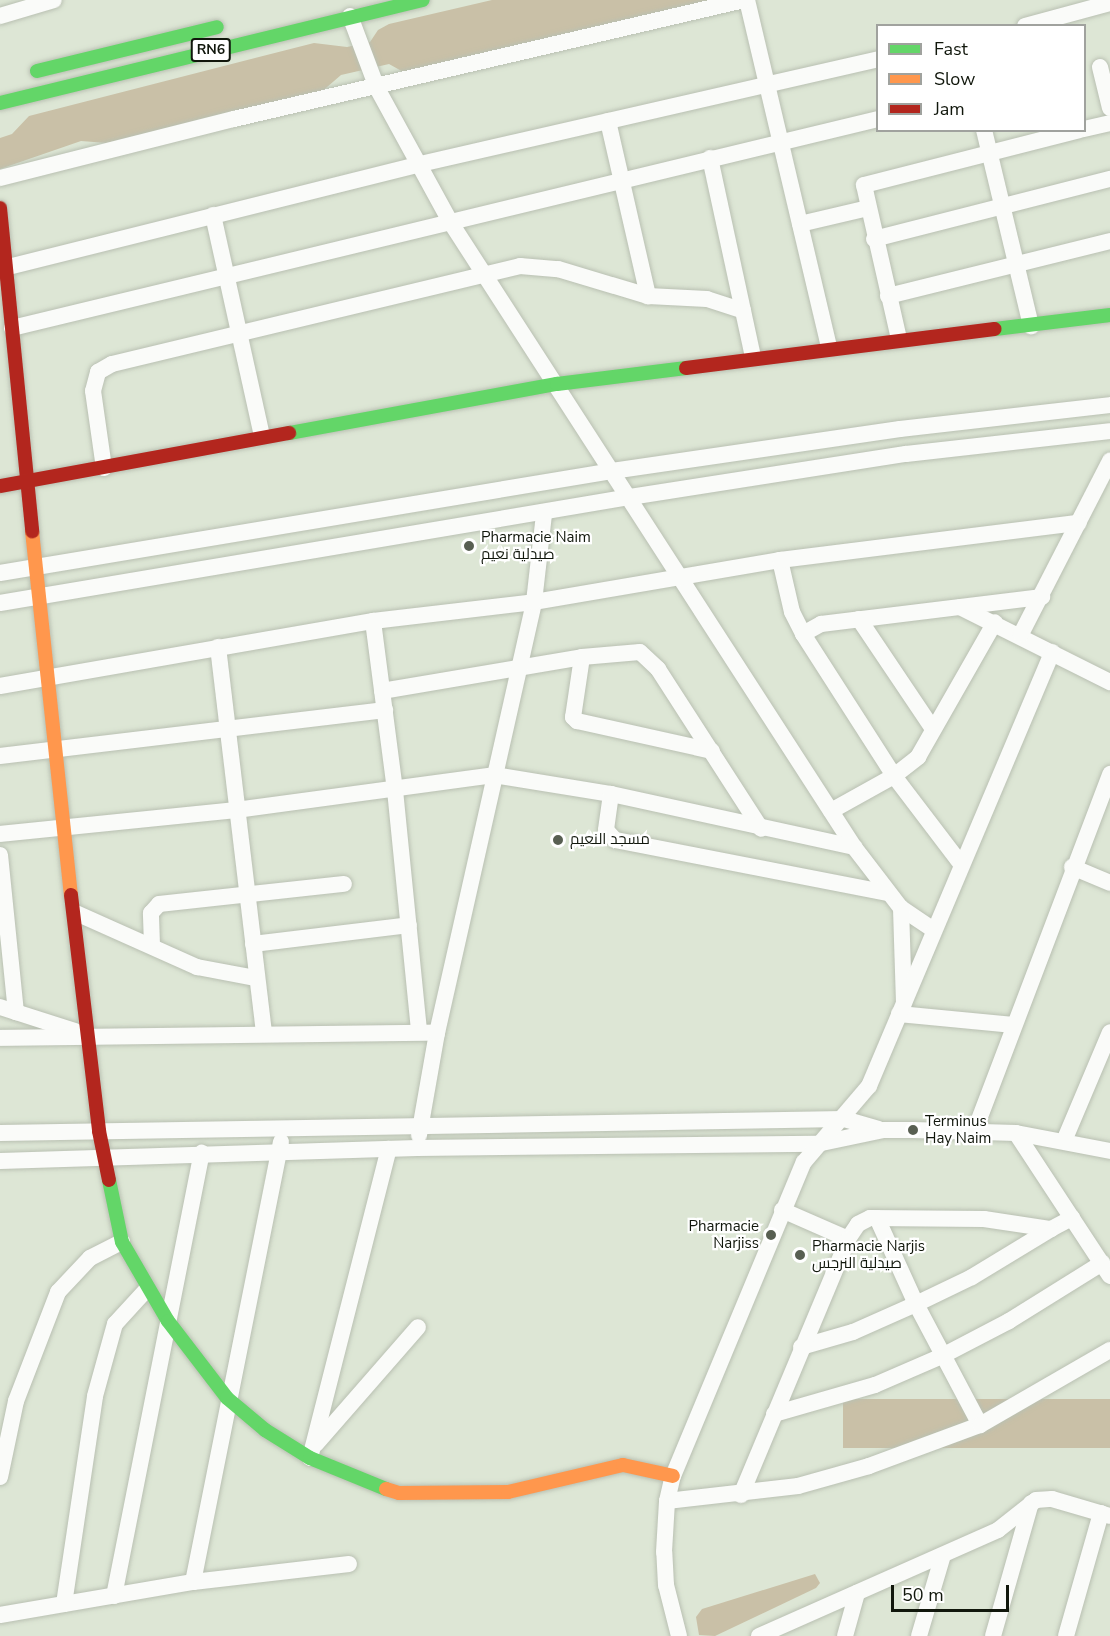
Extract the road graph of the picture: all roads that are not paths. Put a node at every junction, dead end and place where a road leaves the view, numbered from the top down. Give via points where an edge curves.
1 (54, 0) edge
2 (423, 0) edge
3 (745, 0) edge
4 (1110, 3) edge
5 (22, 4) edge
6 (0, 16) edge
7 (350, 16) junction
8 (231, 24) dead end
9 (1032, 24) edge
10 (876, 59) edge
11 (1098, 67) edge
12 (19, 77) dead end
13 (766, 82) junction
14 (377, 88) junction
15 (0, 103) edge
16 (1110, 108) edge
17 (876, 119) edge
18 (608, 121) junction
19 (1110, 123) edge
20 (1086, 129) edge
21 (984, 132) edge
22 (1071, 132) edge
23 (780, 142) junction
24 (989, 153) junction
25 (710, 158) junction
26 (416, 165) junction
27 (0, 178) edge
28 (622, 179) junction
29 (1110, 179) edge
30 (1002, 207) junction
31 (0, 208) edge
32 (868, 208) junction
33 (213, 215) junction
34 (451, 223) junction
35 (800, 224) junction
36 (874, 239) junction
37 (1110, 241) edge
38 (1016, 263) junction
39 (3, 267) edge
40 (226, 275) junction
41 (485, 275) junction
42 (648, 296) junction
43 (888, 296) junction
44 (743, 311) junction
45 (1110, 315) edge
46 (1031, 326) junction
47 (12, 328) junction
48 (239, 333) junction
49 (899, 339) junction
50 (829, 347) junction
51 (753, 357) junction
52 (557, 384) junction
53 (1110, 405) edge
54 (1110, 431) edge
55 (262, 436) junction
56 (1110, 461) edge
57 (104, 468) junction
58 (612, 471) junction
59 (27, 481) junction
60 (1104, 483) edge
61 (0, 486) edge
62 (630, 497) junction
63 (544, 514) junction
64 (1079, 523) junction
65 (780, 560) junction
66 (36, 566) junction
67 (0, 573) edge
68 (681, 576) junction
69 (39, 596) junction
70 (1042, 597) junction
71 (534, 602) junction
72 (0, 603) edge
73 (959, 607) junction
74 (859, 619) junction
75 (373, 621) junction
76 (994, 622) junction
77 (803, 634) junction
78 (1021, 634) junction
79 (218, 647) junction
80 (1052, 652) junction
81 (582, 657) junction
82 (518, 668) junction
83 (47, 677) junction
84 (1110, 682) edge
85 (0, 686) edge
86 (382, 691) junction
87 (385, 710) junction
88 (228, 727) junction
89 (933, 729) junction
90 (54, 747) junction
91 (712, 751) junction
92 (0, 756) edge
93 (1110, 774) edge
94 (494, 775) junction
95 (894, 776) junction
96 (395, 790) junction
97 (610, 794) junction
98 (236, 810) junction
99 (831, 811) junction
100 (65, 827) junction
101 (761, 828) junction
102 (0, 834) edge
103 (854, 847) junction
104 (0, 855) edge
105 (961, 864) junction
106 (1072, 867) junction
107 (1110, 883) edge
108 (344, 884) dead end
109 (887, 893) junction
110 (246, 896) junction
111 (900, 908) junction
112 (76, 912) junction
113 (409, 925) junction
114 (932, 929) junction
115 (253, 944) junction
116 (152, 945) junction
117 (256, 978) junction
118 (902, 1008) junction
119 (8, 1009) edge
120 (1013, 1025) junction
121 (419, 1032) junction
122 (437, 1032) junction
123 (1110, 1032) edge
124 (264, 1034) junction
125 (87, 1035) junction
126 (0, 1038) edge
127 (844, 1119) junction
128 (421, 1125) junction
129 (283, 1127) junction
130 (883, 1130) junction
131 (975, 1130) junction
132 (99, 1131) junction
133 (1016, 1134) junction
134 (2, 1138) edge
135 (1064, 1141) junction
136 (817, 1144) junction
137 (417, 1148) junction
138 (389, 1149) junction
139 (279, 1150) junction
140 (1110, 1151) edge
141 (202, 1153) junction
142 (103, 1157) junction
143 (0, 1161) edge
144 (782, 1210) junction
145 (877, 1218) junction
146 (1072, 1218) junction
147 (1051, 1229) junction
148 (848, 1239) junction
149 (122, 1242) junction
150 (1106, 1270) edge
151 (147, 1289) junction
152 (916, 1304) junction
153 (168, 1321) junction
154 (418, 1327) dead end
155 (801, 1347) junction
156 (1110, 1350) edge
157 (942, 1356) junction
158 (227, 1398) junction
159 (774, 1414) junction
160 (980, 1425) junction
161 (312, 1452) junction
162 (674, 1476) junction
163 (0, 1477) edge
164 (741, 1494) junction
165 (667, 1501) junction
166 (1031, 1503) junction
167 (1106, 1515) edge
168 (943, 1555) junction
169 (349, 1564) dead end
170 (193, 1582) junction
171 (857, 1593) junction
172 (114, 1596) junction
173 (64, 1604) junction
174 (0, 1615) edge
175 (767, 1634) edge
176 (679, 1636) edge
177 (844, 1636) edge
178 (919, 1636) edge
179 (993, 1636) edge
180 (1066, 1636) edge

1 - 5 street
2 - 7 main road, RN6
3 - 13 street
3 - 14 street
4 - 9 street
5 - 6 street
7 - 14 street
7 - 15 main road, RN6
8 - 12 main road, RN6
10 - 13 street
11 - 16 street
13 - 18 street
13 - 23 street
14 - 26 street
14 - 27 street via 211,124
17 - 23 street
18 - 26 street
18 - 28 street
19 - 20 street
21 - 24 street
22 - 24 street
23 - 25 street
23 - 35 street
24 - 30 street
24 - 32 street via 869,182 864,187
25 - 28 street
25 - 44 street
26 - 33 street
26 - 34 street
28 - 34 street
28 - 42 street
29 - 30 street
30 - 36 street
30 - 38 street
31 - 39 main road
32 - 35 street
32 - 36 street
33 - 39 street
33 - 40 street
34 - 40 street
34 - 41 street
35 - 50 street
36 - 43 street
37 - 38 street
38 - 43 street
38 - 46 street
39 - 47 main road
40 - 47 street
40 - 48 street
41 - 42 street via 534,265
41 - 48 street
41 - 52 street
42 - 44 street via 707,299
43 - 49 street
44 - 51 street
45 - 46 main road
46 - 49 main road
47 - 59 main road
48 - 55 street
48 - 57 street via 112,364 98,372 93,391
49 - 50 main road
50 - 51 main road
51 - 52 main road
52 - 55 main road
52 - 58 street
53 - 58 street via 900,429
54 - 62 street via 906,454
55 - 57 main road
56 - 60 street
57 - 59 main road
58 - 62 street
58 - 66 street
59 - 61 main road
59 - 66 main road
60 - 64 street
62 - 63 street
62 - 68 street
63 - 69 street
63 - 71 street
64 - 65 street
64 - 70 street
65 - 68 street
65 - 77 street via 792,612
66 - 67 street
66 - 69 main road
68 - 71 street
68 - 99 street
69 - 72 street
69 - 83 main road
70 - 73 street
70 - 78 street
71 - 75 street
71 - 82 street
73 - 74 street
73 - 76 street
74 - 77 street via 821,624
74 - 89 street
75 - 79 street
75 - 86 street
76 - 78 street
76 - 89 street
77 - 95 street
78 - 80 street
79 - 83 street
79 - 88 street
80 - 84 street
80 - 105 street
81 - 82 street
81 - 91 street via 630,652 647,655
81 - 91 street via 575,720
82 - 86 street
82 - 94 street
83 - 85 street
83 - 90 main road
86 - 87 street
87 - 88 street
87 - 96 street
88 - 90 street
88 - 98 street
89 - 95 street via 918,757
90 - 92 street
90 - 100 main road
91 - 101 street
93 - 106 street
94 - 96 street
94 - 97 street
94 - 122 street
95 - 99 street
95 - 105 street
96 - 98 street
96 - 113 street
97 - 101 street
97 - 109 street via 606,830 615,840
98 - 100 street
98 - 110 street
99 - 103 street
100 - 102 street
100 - 112 main road
101 - 103 street
103 - 109 street
104 - 119 street
105 - 114 street
106 - 107 street
106 - 120 street
108 - 110 street
109 - 111 street
110 - 115 street
110 - 116 street via 159,904 151,913
111 - 114 street
111 - 118 street
112 - 116 street
112 - 125 main road
113 - 115 street
113 - 121 street
114 - 118 street via 921,967
115 - 117 street
116 - 117 street via 205,969
117 - 124 street
118 - 120 street
118 - 127 street via 869,1086
119 - 125 street
120 - 131 street
121 - 122 street
121 - 124 street
122 - 128 street
123 - 135 street
124 - 125 street
125 - 126 street
125 - 132 main road
127 - 128 street
127 - 130 street
127 - 136 street
128 - 129 street
128 - 137 street
129 - 132 street
129 - 139 street
130 - 131 street
130 - 136 street
131 - 133 street
132 - 134 street
132 - 142 main road
133 - 135 street
133 - 146 street
135 - 140 street
136 - 137 street
136 - 144 street via 804,1162
137 - 138 street
138 - 139 street
138 - 161 street
139 - 141 street
139 - 158 street
141 - 142 street
141 - 153 street
142 - 143 street
142 - 149 main road
144 - 148 street
144 - 162 street
145 - 147 street via 984,1219
145 - 148 street via 858,1224
145 - 152 street
146 - 147 street
146 - 150 street
147 - 152 street via 972,1277
148 - 155 street
149 - 151 main road
149 - 163 street via 90,1258 57,1292 16,1401
150 - 157 street
151 - 153 main road
151 - 173 street via 115,1324 95,1396
152 - 155 street via 853,1332
152 - 157 street
153 - 158 main road
153 - 172 street
154 - 161 street
155 - 159 street
156 - 160 street
157 - 159 street via 875,1385
157 - 160 street
158 - 161 main road via 265,1430
158 - 170 street
159 - 164 street
160 - 164 street via 869,1466 798,1486
161 - 162 main road via 357,1480 399,1493 508,1492 623,1465
162 - 165 street
164 - 165 street
165 - 176 street via 666,1585
166 - 167 street via 1052,1499
166 - 168 street via 998,1530
166 - 179 street
167 - 180 street
168 - 171 street
168 - 178 street
169 - 170 street
170 - 172 street
171 - 175 street
171 - 177 street
172 - 173 street
173 - 174 street

